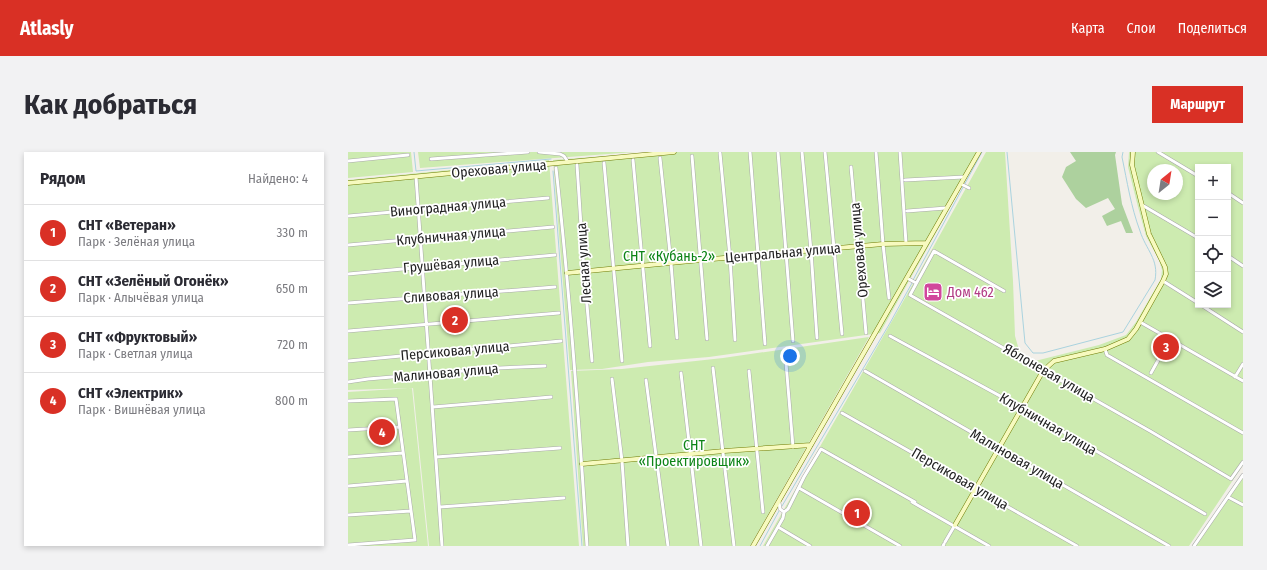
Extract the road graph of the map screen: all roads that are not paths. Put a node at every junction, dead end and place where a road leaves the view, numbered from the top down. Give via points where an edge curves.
1 (515, 152) edge
2 (528, 152) edge
3 (539, 152) edge
4 (601, 152) edge
5 (674, 152) edge
6 (750, 152) edge
7 (778, 152) edge
8 (802, 152) edge
9 (825, 152) edge
10 (876, 152) edge
11 (900, 152) edge
12 (979, 152) edge
13 (1133, 152) edge
14 (1158, 152) edge
15 (647, 153) edge
16 (720, 153) edge
17 (408, 155) dead end
18 (692, 156) dead end
19 (602, 158) junction
20 (660, 158) dead end
21 (431, 159) dead end
22 (633, 160) dead end
23 (348, 161) edge
24 (568, 162) junction
25 (604, 163) dead end
26 (577, 165) dead end
27 (851, 167) dead end
28 (556, 168) dead end
29 (1195, 174) edge
30 (416, 177) junction
31 (964, 177) junction
32 (905, 180) dead end
33 (348, 183) edge
34 (1231, 195) edge
35 (548, 198) dead end
36 (1243, 202) edge
37 (1142, 205) junction
38 (946, 208) junction
39 (419, 210) junction
40 (907, 211) dead end
41 (348, 216) edge
42 (553, 227) dead end
43 (1195, 236) edge
44 (421, 239) junction
45 (906, 243) junction
46 (926, 243) junction
47 (883, 244) junction
48 (348, 246) edge
49 (858, 247) junction
50 (835, 248) junction
51 (811, 251) junction
52 (787, 252) junction
53 (555, 255) dead end
54 (758, 256) junction
55 (730, 258) junction
56 (1231, 258) edge
57 (701, 260) junction
58 (671, 263) junction
59 (643, 266) junction
60 (1243, 266) edge
61 (423, 267) junction
62 (614, 268) junction
63 (584, 272) junction
64 (567, 273) junction
65 (348, 274) edge
66 (907, 278) junction
67 (1163, 281) junction
68 (914, 282) junction
69 (555, 286) dead end
70 (1004, 291) dead end
71 (425, 297) junction
72 (889, 298) dead end
73 (1195, 301) edge
74 (348, 303) edge
75 (1206, 308) edge
76 (559, 313) dead end
77 (1140, 322) junction
78 (427, 324) junction
79 (348, 331) edge
80 (1243, 332) edge
81 (866, 333) dead end
82 (842, 334) dead end
83 (890, 336) dead end
84 (678, 338) dead end
85 (817, 338) dead end
86 (707, 339) dead end
87 (1170, 339) junction
88 (735, 340) dead end
89 (561, 341) dead end
90 (793, 341) dead end
91 (765, 344) dead end
92 (650, 346) dead end
93 (1105, 349) junction
94 (429, 353) junction
95 (348, 361) edge
96 (592, 361) dead end
97 (622, 361) dead end
98 (786, 363) dead end
99 (1243, 364) edge
100 (545, 366) dead end
101 (713, 368) dead end
102 (749, 371) dead end
103 (864, 371) dead end
104 (1044, 371) junction
105 (1151, 373) dead end
106 (430, 374) junction
107 (681, 374) dead end
108 (1235, 377) junction
109 (612, 379) dead end
110 (646, 380) dead end
111 (1243, 381) edge
112 (348, 382) edge
113 (551, 397) dead end
114 (348, 401) edge
115 (433, 407) junction
116 (1022, 408) junction
117 (842, 413) dead end
118 (399, 426) junction
119 (348, 430) edge
120 (1243, 433) edge
121 (811, 445) junction
122 (793, 446) junction
123 (560, 448) dead end
124 (998, 448) junction
125 (757, 449) junction
126 (821, 449) junction
127 (724, 450) junction
128 (403, 453) junction
129 (690, 454) junction
130 (348, 456) edge
131 (436, 457) junction
132 (656, 458) junction
133 (622, 461) junction
134 (1243, 462) edge
135 (582, 464) junction
136 (1243, 475) edge
137 (407, 481) junction
138 (348, 486) edge
139 (799, 488) junction
140 (976, 488) junction
141 (1228, 497) junction
142 (564, 498) dead end
143 (779, 500) junction
144 (915, 502) dead end
145 (1243, 505) edge
146 (440, 507) junction
147 (411, 511) junction
148 (763, 512) dead end
149 (784, 512) junction
150 (934, 513) dead end
151 (1205, 514) dead end
152 (348, 515) edge
153 (954, 525) junction
154 (778, 527) junction
155 (944, 544) edge
156 (348, 545) edge
157 (442, 546) edge
158 (587, 546) edge
159 (628, 546) edge
160 (668, 546) edge
161 (701, 546) edge
162 (734, 546) edge
163 (753, 546) edge
164 (767, 546) edge
165 (810, 546) edge
166 (900, 546) edge
167 (990, 546) edge
168 (1077, 546) edge
169 (1169, 546) edge
170 (1194, 546) edge

1 - 2 street
1 - 21 street
3 - 24 street via 560,154
4 - 19 street
5 - 15 street, Ореховая улица
6 - 54 street
7 - 52 street
8 - 51 street
9 - 50 street
10 - 47 street
11 - 45 street
12 - 31 street
13 - 37 street via 1132,165
14 - 29 street
15 - 19 street, Ореховая улица
16 - 55 street
17 - 23 street
18 - 57 street
19 - 24 street, Ореховая улица
20 - 58 street
22 - 59 street
24 - 30 street, Ореховая улица
25 - 62 street
26 - 63 street, Лесная улица
27 - 49 street, Ореховая улица
28 - 64 street
30 - 33 street, Ореховая улица
30 - 39 street
31 - 32 street
31 - 38 street via 964,186
34 - 36 street
35 - 39 street, Виноградная улица
37 - 43 street
37 - 67 street via 1150,234 1166,266
38 - 40 street
38 - 46 street
39 - 41 street, Виноградная улица
39 - 44 street
42 - 44 street, Клубничная улица
44 - 48 street, Клубничная улица
44 - 61 street
45 - 46 street, Центральная улица
45 - 47 street, Центральная улица
46 - 66 street
47 - 49 street, Центральная улица
47 - 72 street
49 - 50 street, Центральная улица
49 - 81 street, Ореховая улица
50 - 51 street, Центральная улица
50 - 82 street
51 - 52 street, Центральная улица
51 - 85 street
52 - 54 street, Центральная улица
52 - 90 street
53 - 61 street, Грушёвая улица
54 - 55 street, Центральная улица
54 - 91 street
55 - 57 street, Центральная улица
55 - 88 street
56 - 60 street
57 - 58 street, Центральная улица
57 - 86 street
58 - 59 street, Центральная улица
58 - 84 street
59 - 62 street, Центральная улица
59 - 92 street
61 - 65 street, Грушёвая улица
61 - 71 street
62 - 63 street, Центральная улица
62 - 97 street
63 - 64 street, Центральная улица
63 - 96 street, Лесная улица
64 - 135 street
66 - 68 street
66 - 121 street
67 - 73 street
67 - 77 street
68 - 70 street via 934,251
68 - 104 street, Яблоневая улица via 910,294
69 - 71 street, Сливовая улица
71 - 74 street, Сливовая улица
71 - 78 street
75 - 80 street
76 - 78 street
77 - 87 street
77 - 93 street via 1128,339
78 - 79 street
78 - 94 street
83 - 116 street, Клубничная улица
87 - 105 street
87 - 108 street
89 - 94 street, Персиковая улица
93 - 104 street via 1054,361
93 - 120 street via 1107,355
94 - 95 street, Персиковая улица
94 - 106 street
98 - 122 street
99 - 108 street
100 - 106 street, Малиновая улица
101 - 127 street
102 - 125 street
103 - 124 street, Малиновая улица
104 - 116 street
104 - 134 street, Яблоневая улица via 1231,479
106 - 112 street, Малиновая улица
106 - 115 street
107 - 129 street
108 - 111 street
109 - 133 street
110 - 132 street
113 - 115 street
114 - 118 street via 396,399
115 - 131 street
116 - 124 street
116 - 151 street, Клубничная улица
117 - 140 street, Персиковая улица
118 - 119 street
118 - 128 street
121 - 122 street
121 - 143 street
122 - 125 street
123 - 131 street
124 - 140 street
124 - 169 street, Малиновая улица
125 - 127 street
125 - 148 street
126 - 139 street
126 - 144 street
126 - 153 street
127 - 129 street
127 - 162 street
128 - 130 street
128 - 137 street
129 - 132 street
129 - 161 street
131 - 146 street
132 - 133 street
132 - 160 street
133 - 135 street
133 - 159 street
135 - 158 street
136 - 141 street
137 - 138 street
137 - 147 street
139 - 149 street
139 - 166 street
140 - 153 street
140 - 168 street, Персиковая улица
141 - 145 street
141 - 170 street
142 - 146 street
143 - 149 street via 780,509
143 - 163 street
146 - 157 street
147 - 152 street
147 - 156 street via 415,540
149 - 154 street
150 - 153 street
153 - 155 street
153 - 167 street
154 - 164 street
154 - 165 street

